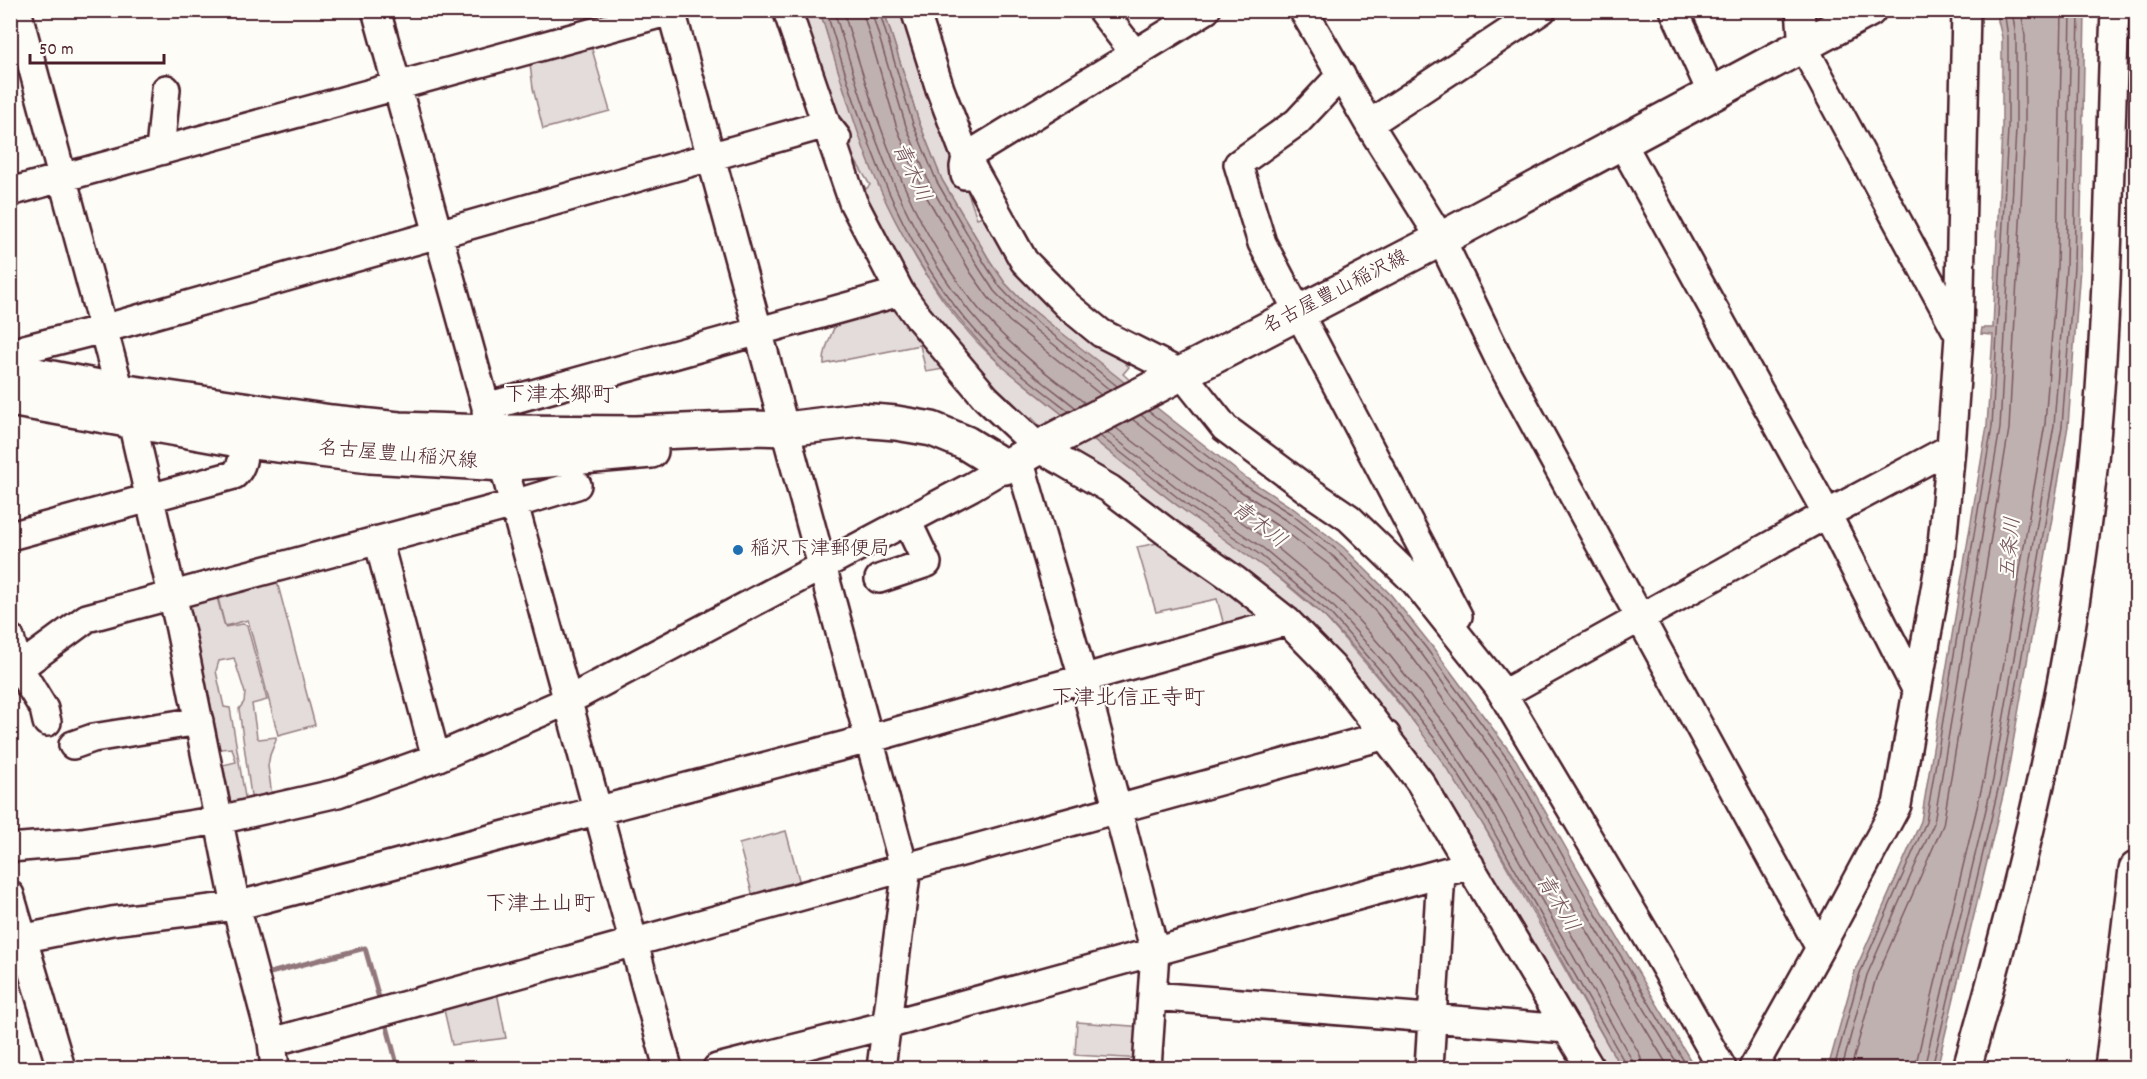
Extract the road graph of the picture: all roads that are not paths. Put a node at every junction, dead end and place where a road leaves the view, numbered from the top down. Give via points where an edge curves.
1 (17, 10) edge
2 (376, 10) edge
3 (787, 10) edge
4 (915, 10) edge
5 (1101, 10) edge
6 (1206, 10) edge
7 (1303, 10) edge
8 (1542, 10) edge
9 (1674, 10) edge
10 (1800, 10) edge
11 (1869, 10) edge
12 (1966, 10) edge
13 (2115, 10) edge
14 (672, 11) edge
15 (1803, 46) junction
16 (1135, 54) junction
17 (21, 67) edge
18 (1341, 75) junction
19 (396, 87) junction
20 (166, 89) dead end
21 (1712, 94) junction
22 (826, 124) junction
23 (1369, 124) junction
24 (1622, 143) junction
25 (160, 152) junction
26 (711, 157) junction
27 (966, 157) junction
28 (63, 178) junction
29 (867, 186) dead end
30 (10, 192) edge
31 (980, 216) dead end
32 (438, 234) junction
33 (1442, 239) junction
34 (900, 292) junction
35 (1298, 313) junction
36 (103, 329) junction
37 (757, 332) junction
38 (1959, 336) junction
39 (17, 360) edge
40 (1175, 377) junction
41 (120, 391) junction
42 (10, 399) edge
43 (486, 420) junction
44 (132, 422) junction
45 (786, 429) junction
46 (244, 441) junction
47 (1951, 448) junction
48 (1028, 454) junction
49 (503, 464) junction
50 (577, 485) dead end
51 (150, 497) junction
52 (514, 504) junction
53 (1827, 514) junction
54 (907, 521) junction
55 (10, 536) edge
56 (378, 540) junction
57 (822, 566) junction
58 (879, 579) dead end
59 (172, 594) junction
60 (1641, 618) junction
61 (1287, 621) junction
62 (10, 638) edge
63 (1469, 650) junction
64 (15, 669) edge
65 (1083, 678) junction
66 (1917, 691) junction
67 (1503, 694) junction
68 (567, 701) junction
69 (199, 721) junction
70 (47, 722) dead end
71 (1386, 735) junction
72 (869, 739) junction
73 (73, 745) dead end
74 (436, 758) junction
75 (1118, 810) junction
76 (598, 811) junction
77 (219, 820) junction
78 (10, 848) edge
79 (1470, 865) junction
80 (904, 868) junction
81 (2136, 869) edge
82 (1441, 873) junction
83 (10, 895) edge
84 (236, 906) junction
85 (16, 940) edge
86 (634, 943) junction
87 (1820, 948) junction
88 (1155, 952) junction
89 (1152, 996) junction
90 (1432, 1018) junction
91 (887, 1025) junction
92 (1567, 1029) junction
93 (272, 1042) junction
94 (61, 1068) edge
95 (275, 1068) edge
96 (668, 1068) edge
97 (717, 1068) edge
98 (881, 1068) edge
99 (1147, 1068) edge
100 (1429, 1068) edge
101 (1590, 1068) edge
102 (1722, 1068) edge
103 (1753, 1068) edge
104 (1966, 1068) edge
105 (2112, 1068) edge

1 - 17 street
2 - 19 street
3 - 22 street
4 - 27 street
5 - 16 street
6 - 16 street
7 - 18 street
8 - 23 street
9 - 21 street
10 - 15 street
11 - 15 main road, 名古屋豊山稲沢線
12 - 38 street
13 - 104 street via 2102,374 2085,543 2036,807
14 - 19 street
14 - 26 street
15 - 21 main road, 名古屋豊山稲沢線
15 - 38 street
16 - 27 street
17 - 28 street
18 - 23 street
18 - 35 street via 1297,122 1238,164 1262,243
19 - 25 street
19 - 32 street
20 - 25 street
21 - 24 main road, 名古屋豊山稲沢線
22 - 26 street
22 - 29 street
22 - 34 street via 853,202
23 - 33 street
24 - 33 main road, 名古屋豊山稲沢線
24 - 53 street
25 - 28 street
26 - 32 street
26 - 37 street
27 - 31 street via 967,180
27 - 40 street via 1024,261 1101,333
28 - 30 street
28 - 36 street
32 - 36 street
32 - 43 street
33 - 35 main road, 名古屋豊山稲沢線
33 - 60 street via 1499,358
34 - 37 street
34 - 48 street
35 - 40 main road, 名古屋豊山稲沢線
35 - 63 street via 1469,635
36 - 39 street
36 - 41 street
37 - 43 street
37 - 45 street
38 - 47 street
39 - 41 main road, 名古屋豊山稲沢線
40 - 48 main road, 名古屋豊山稲沢線
40 - 63 street via 1225,428 1349,518 1415,582
41 - 43 main road, 名古屋豊山稲沢線 via 399,429
41 - 44 street
42 - 44 main road, 名古屋豊山稲沢線
43 - 45 main road, 名古屋豊山稲沢線 via 636,433
44 - 46 main road, 名古屋豊山稲沢線
44 - 51 street
45 - 48 main road, 名古屋豊山稲沢線 via 860,420 896,423 932,429 966,443
45 - 49 main road, 名古屋豊山稲沢線 via 762,438
45 - 57 street
46 - 49 main road, 名古屋豊山稲沢線 via 370,456
46 - 51 street via 242,463 234,475
47 - 53 street
47 - 66 street via 1941,555
48 - 54 street
48 - 61 street via 1110,489
48 - 65 street
49 - 52 street
50 - 52 street
51 - 55 street
51 - 59 street
52 - 56 street
52 - 68 street
53 - 60 street
53 - 66 street
54 - 57 street
54 - 58 street via 927,563
56 - 59 street
56 - 74 street
57 - 68 street
57 - 72 street
59 - 64 street via 87,618
59 - 69 street
60 - 67 street
60 - 87 street
61 - 65 street
61 - 71 street via 1332,667
62 - 64 street
63 - 67 street
64 - 70 street via 44,709
65 - 72 street
65 - 75 street
66 - 87 street via 1897,805
67 - 102 street
68 - 74 street
68 - 76 street
69 - 73 street via 93,738
69 - 77 street
71 - 75 street
71 - 79 street via 1420,782
72 - 76 street
72 - 80 street
74 - 77 street via 338,793
75 - 80 street
75 - 88 street
76 - 84 street
76 - 86 street
77 - 78 street via 82,842
77 - 84 street
79 - 82 street
79 - 92 street
80 - 86 street
80 - 91 street
81 - 105 main road
82 - 88 street
82 - 90 street
83 - 85 street
84 - 85 street via 112,921
84 - 93 street
85 - 94 street
86 - 93 street
86 - 96 street
87 - 103 street
88 - 89 street
88 - 91 street
89 - 90 street
89 - 99 street
90 - 92 street
90 - 100 street
91 - 97 street
91 - 98 street
92 - 101 street
93 - 95 street

